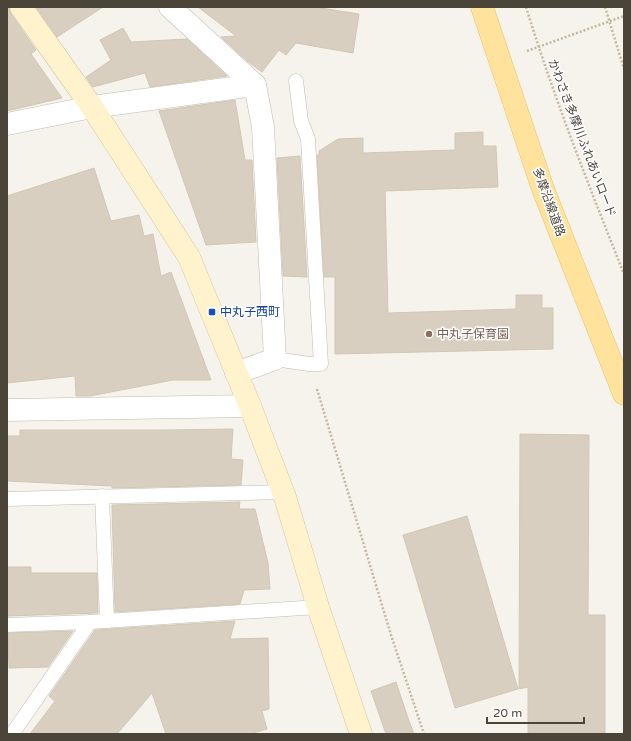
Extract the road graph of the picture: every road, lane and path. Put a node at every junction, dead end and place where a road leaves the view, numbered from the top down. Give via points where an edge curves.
1 (21, 7) edge
2 (170, 7) edge
3 (482, 7) edge
4 (526, 7) edge
5 (605, 7) edge
6 (624, 16) edge
7 (609, 21) junction
8 (538, 47) junction
9 (624, 69) edge
10 (296, 81) dead end
11 (255, 84) junction
12 (92, 107) junction
13 (7, 124) edge
14 (624, 274) edge
15 (275, 359) junction
16 (309, 364) junction
17 (236, 373) junction
18 (624, 394) edge
19 (250, 406) junction
20 (7, 410) edge
21 (283, 492) junction
22 (102, 496) junction
23 (7, 498) edge
24 (318, 607) junction
25 (107, 621) junction
26 (90, 622) junction
27 (7, 624) edge
28 (12, 734) edge
29 (361, 734) edge
30 (424, 734) edge

1 - 12 street
2 - 11 street
3 - 18 main road, 多摩沿線道路 via 543,189
4 - 8 path, かわさき多摩川ふれあいロード
5 - 7 path
6 - 7 path
7 - 8 path
7 - 9 path
8 - 14 path, かわさき多摩川ふれあいロード via 578,159
10 - 16 lane via 301,121 308,139 321,364
11 - 12 street
11 - 15 street via 263,127
12 - 13 street
12 - 17 street via 189,257
15 - 16 lane
15 - 17 street
16 - 30 path via 391,635
17 - 19 street
19 - 20 street
19 - 21 street
21 - 22 lane
21 - 24 street
22 - 23 lane
22 - 25 lane
24 - 25 lane
24 - 29 street
25 - 26 lane
26 - 27 lane
26 - 28 lane

